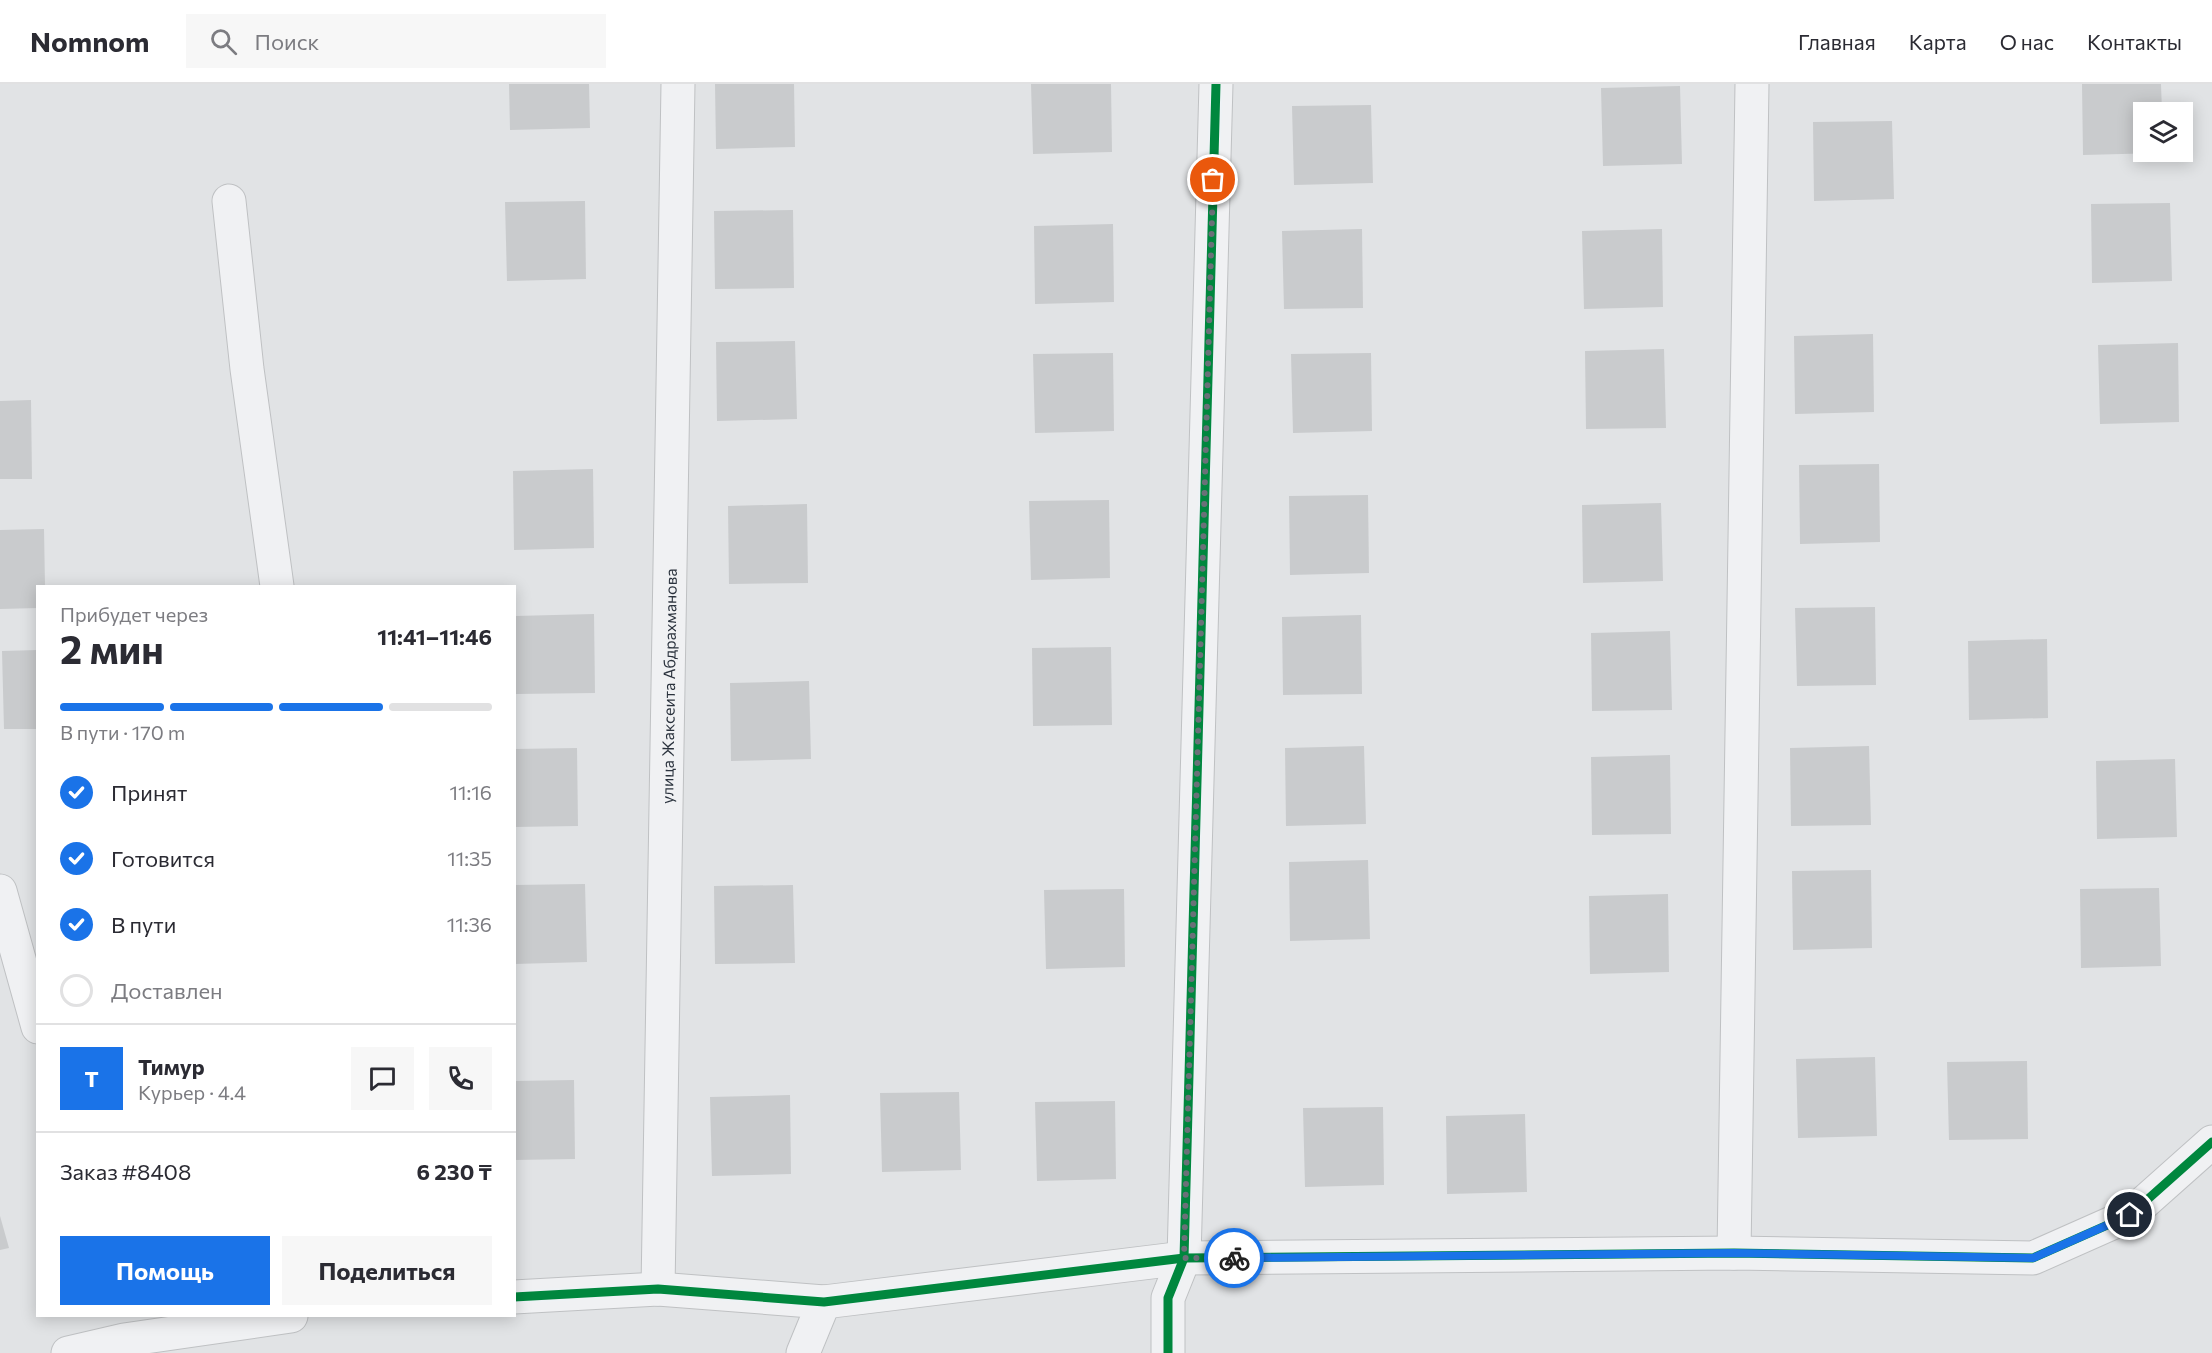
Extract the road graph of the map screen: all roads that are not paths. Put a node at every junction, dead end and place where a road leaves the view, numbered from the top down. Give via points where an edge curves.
1 (678, 84) edge
2 (1216, 84) edge
3 (1752, 84) edge
4 (229, 201) dead end
5 (277, 585) edge
6 (0, 891) edge
7 (36, 1020) edge
8 (2212, 1142) edge
9 (1734, 1253) junction
10 (1184, 1258) junction
11 (658, 1289) junction
12 (516, 1297) edge
13 (824, 1302) junction
14 (277, 1317) edge
15 (120, 1328) edge
16 (68, 1353) edge
17 (803, 1353) edge
18 (1168, 1353) edge

1 - 11 street, улица Жаксеита Абдрахманова
2 - 10 street
3 - 9 street
4 - 5 street
6 - 7 street
8 - 9 street via 2130,1215 2033,1258
9 - 10 street
10 - 13 street
10 - 18 street via 1168,1298
11 - 12 street
11 - 13 street
13 - 17 street
14 - 15 street
15 - 16 street

